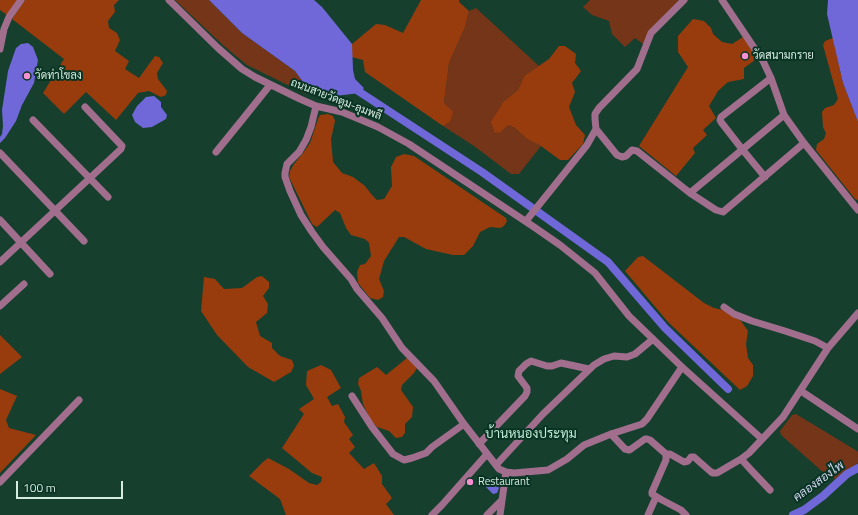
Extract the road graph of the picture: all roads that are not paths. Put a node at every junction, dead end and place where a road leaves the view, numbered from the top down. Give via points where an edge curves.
1 (21, 0) edge
2 (169, 0) edge
3 (684, 0) edge
4 (722, 0) edge
5 (0, 49) edge
6 (771, 78) junction
7 (270, 84) junction
8 (316, 106) junction
9 (85, 107) dead end
10 (784, 115) junction
11 (33, 120) dead end
12 (596, 129) junction
13 (804, 143) junction
14 (742, 149) junction
15 (216, 152) dead end
16 (0, 153) edge
17 (765, 177) junction
18 (90, 178) junction
19 (690, 193) junction
20 (108, 197) dead end
21 (858, 210) edge
22 (55, 211) junction
23 (527, 219) junction
24 (0, 220) edge
25 (84, 241) dead end
26 (21, 242) junction
27 (0, 262) edge
28 (50, 274) dead end
29 (24, 284) dead end
30 (0, 306) edge
31 (724, 307) dead end
32 (858, 313) edge
33 (653, 339) junction
34 (828, 348) junction
35 (682, 367) junction
36 (589, 369) junction
37 (801, 391) junction
38 (352, 396) dead end
39 (79, 400) dead end
40 (464, 424) junction
41 (858, 428) edge
42 (611, 434) junction
43 (762, 439) junction
44 (480, 444) junction
45 (487, 454) junction
46 (666, 454) junction
47 (741, 458) junction
48 (496, 465) junction
49 (506, 472) junction
50 (0, 482) edge
51 (770, 490) dead end
52 (656, 497) junction
53 (502, 499) junction
54 (432, 515) edge
55 (487, 515) edge
56 (500, 515) edge
57 (648, 515) edge
58 (686, 515) edge

1 - 5 street via 4,29
2 - 7 street, ถนนสายวัดตูม-ลุมพลี via 242,69
3 - 12 street via 651,33 637,68 599,108 595,114
4 - 6 street via 764,61
6 - 10 street
6 - 14 street via 721,117 721,122
7 - 8 street, ถนนสายวัดตูม-ลุมพลี
7 - 15 street
8 - 23 street, ถนนสายวัดตูม-ลุมพลี via 342,112 378,127
8 - 40 street via 312,127 306,140 287,164 284,173 290,191 323,247 382,318 402,348 434,381
9 - 18 street via 122,146 122,149
10 - 13 street
10 - 14 street
11 - 18 street
12 - 19 street via 618,155 622,157 632,150 637,151
12 - 23 street via 587,145
13 - 17 street
13 - 21 street
14 - 17 street
14 - 19 street
16 - 22 street
17 - 19 street via 723,212
18 - 20 street
18 - 22 street
22 - 25 street
22 - 26 street
23 - 33 street, ถนนสายวัดตูม-ลุมพลี via 595,273 629,316
24 - 26 street
26 - 27 street
26 - 28 street
29 - 30 street
31 - 34 street via 734,314 785,330
32 - 34 street
33 - 35 street, ถนนสายวัดตูม-ลุมพลี
33 - 36 street via 635,354 604,358
34 - 37 street
35 - 42 street via 642,424
35 - 43 street, ถนนสายวัดตูม-ลุมพลี
36 - 44 street via 561,363 547,366 531,361 526,364 518,376 527,388 525,396
36 - 48 street
37 - 41 street
37 - 43 street via 783,417
38 - 40 street via 393,454 404,460 426,453
39 - 50 street
40 - 44 street
42 - 46 street via 625,449 632,449 647,439
42 - 49 street via 584,445 567,460 548,470
43 - 47 street
44 - 45 street
45 - 48 street
45 - 54 street
46 - 47 street via 684,462 694,457 713,473
46 - 52 street via 666,460 652,492
47 - 51 street
48 - 49 street
49 - 53 street
52 - 57 street
52 - 58 street
53 - 55 street
53 - 56 street

